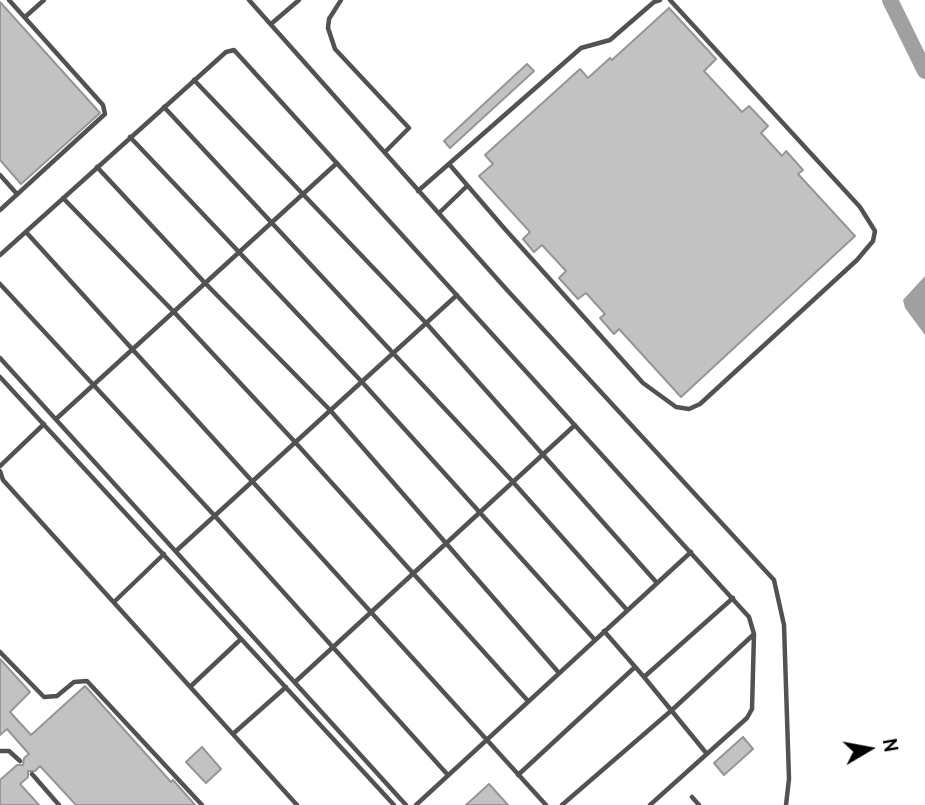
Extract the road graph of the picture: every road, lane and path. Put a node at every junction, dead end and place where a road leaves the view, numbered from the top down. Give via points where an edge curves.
1 (9, 0) edge
2 (44, 0) edge
3 (249, 0) edge
4 (299, 0) edge
5 (341, 0) edge
6 (660, 0) edge
7 (670, 0) edge
8 (25, 17) junction
9 (271, 24) junction
10 (194, 80) junction
11 (164, 107) junction
12 (130, 137) junction
13 (385, 152) junction
14 (337, 163) junction
15 (449, 164) junction
16 (97, 167) junction
17 (0, 175) edge
18 (467, 186) junction
19 (418, 191) junction
20 (18, 194) junction
21 (302, 195) junction
22 (63, 198) junction
23 (0, 210) edge
24 (439, 213) junction
25 (271, 223) junction
26 (26, 232) junction
27 (239, 252) junction
28 (0, 255) edge
29 (0, 284) edge
30 (205, 284) junction
31 (457, 295) junction
32 (174, 312) junction
33 (426, 323) junction
34 (132, 350) junction
35 (394, 353) junction
36 (0, 358) edge
37 (0, 377) edge
38 (362, 382) junction
39 (94, 384) junction
40 (330, 410) junction
41 (56, 419) junction
42 (44, 424) junction
43 (575, 425) junction
44 (295, 442) junction
45 (544, 454) junction
46 (0, 468) edge
47 (252, 481) junction
48 (513, 482) junction
49 (479, 513) junction
50 (214, 515) junction
51 (446, 543) junction
52 (176, 551) junction
53 (691, 552) junction
54 (164, 554) junction
55 (414, 572) junction
56 (657, 583) junction
57 (733, 598) junction
58 (114, 602) junction
59 (627, 611) junction
60 (370, 612) junction
61 (604, 631) junction
62 (754, 634) junction
63 (241, 639) junction
64 (595, 639) junction
65 (333, 647) junction
66 (0, 652) edge
67 (635, 667) junction
68 (559, 673) junction
69 (644, 677) junction
70 (295, 682) junction
71 (191, 686) junction
72 (286, 687) junction
73 (528, 701) junction
74 (671, 710) junction
75 (234, 733) junction
76 (485, 740) junction
77 (0, 751) edge
78 (707, 754) junction
79 (20, 761) dead end
80 (32, 774) dead end
81 (447, 775) junction
82 (518, 775) junction
83 (692, 797) dead end
84 (60, 805) edge
85 (202, 805) edge
86 (297, 805) edge
87 (394, 805) edge
88 (406, 805) edge
89 (416, 805) edge
90 (546, 805) edge
91 (562, 805) edge
92 (650, 805) edge
93 (699, 805) edge
94 (786, 805) edge

1 - 8 lane
2 - 8 lane
3 - 9 lane
4 - 9 lane
5 - 13 lane via 329,19 335,49 410,128
6 - 15 lane via 610,40 581,48
7 - 18 lane via 860,207 875,231 873,241 857,260 700,404 689,409 676,407 643,383
8 - 20 lane via 103,105 105,114
9 - 13 lane
10 - 11 lane
10 - 14 lane via 234,50
10 - 21 lane
11 - 12 lane
11 - 25 lane
12 - 16 lane
12 - 27 lane
13 - 19 lane
14 - 21 lane
14 - 31 lane
15 - 18 lane
15 - 19 lane
16 - 22 lane
16 - 30 lane
17 - 20 lane
18 - 24 lane
19 - 24 lane
20 - 23 lane
21 - 25 lane
21 - 33 lane
22 - 26 lane
22 - 32 lane
24 - 94 lane via 774,580 784,625
25 - 27 lane
25 - 35 lane
26 - 28 lane
26 - 34 lane
27 - 30 lane
27 - 38 lane
29 - 39 lane
30 - 32 lane
30 - 40 lane
31 - 33 lane
31 - 43 lane
32 - 34 lane
32 - 44 lane
33 - 35 lane
33 - 45 lane
34 - 39 lane
34 - 47 lane
35 - 38 lane
35 - 48 lane
36 - 41 lane
37 - 42 lane
38 - 40 lane
38 - 49 lane
39 - 41 lane
39 - 50 lane
40 - 44 lane
40 - 51 lane
41 - 52 lane
42 - 46 lane
42 - 54 lane
43 - 45 lane
43 - 53 lane
44 - 47 lane
44 - 55 lane
45 - 48 lane
45 - 56 lane
46 - 58 lane via 3,480
47 - 50 lane
47 - 60 lane
48 - 49 lane
48 - 59 lane
49 - 51 lane
49 - 64 lane
50 - 52 lane
50 - 65 lane
51 - 55 lane
51 - 68 lane
52 - 70 lane
53 - 56 lane
53 - 57 lane
54 - 58 lane
54 - 63 lane
55 - 60 lane
55 - 73 lane
56 - 59 lane
57 - 62 lane via 749,617
57 - 69 lane
58 - 71 lane
59 - 61 lane
60 - 65 lane
60 - 76 lane
61 - 64 lane
61 - 67 lane
62 - 74 lane
62 - 78 lane via 752,709
63 - 71 lane
63 - 72 lane
64 - 68 lane
65 - 70 lane
65 - 81 lane
66 - 85 lane via 44,698 57,696 74,682 88,681
67 - 69 lane
67 - 82 lane
68 - 73 lane
69 - 74 lane
70 - 88 lane
71 - 75 lane
72 - 75 lane
72 - 87 lane
73 - 76 lane
74 - 78 lane
74 - 91 lane
75 - 86 lane
76 - 81 lane
76 - 82 lane
77 - 79 lane via 9,751
78 - 92 lane
80 - 84 lane
81 - 89 lane
82 - 90 lane
83 - 93 lane

